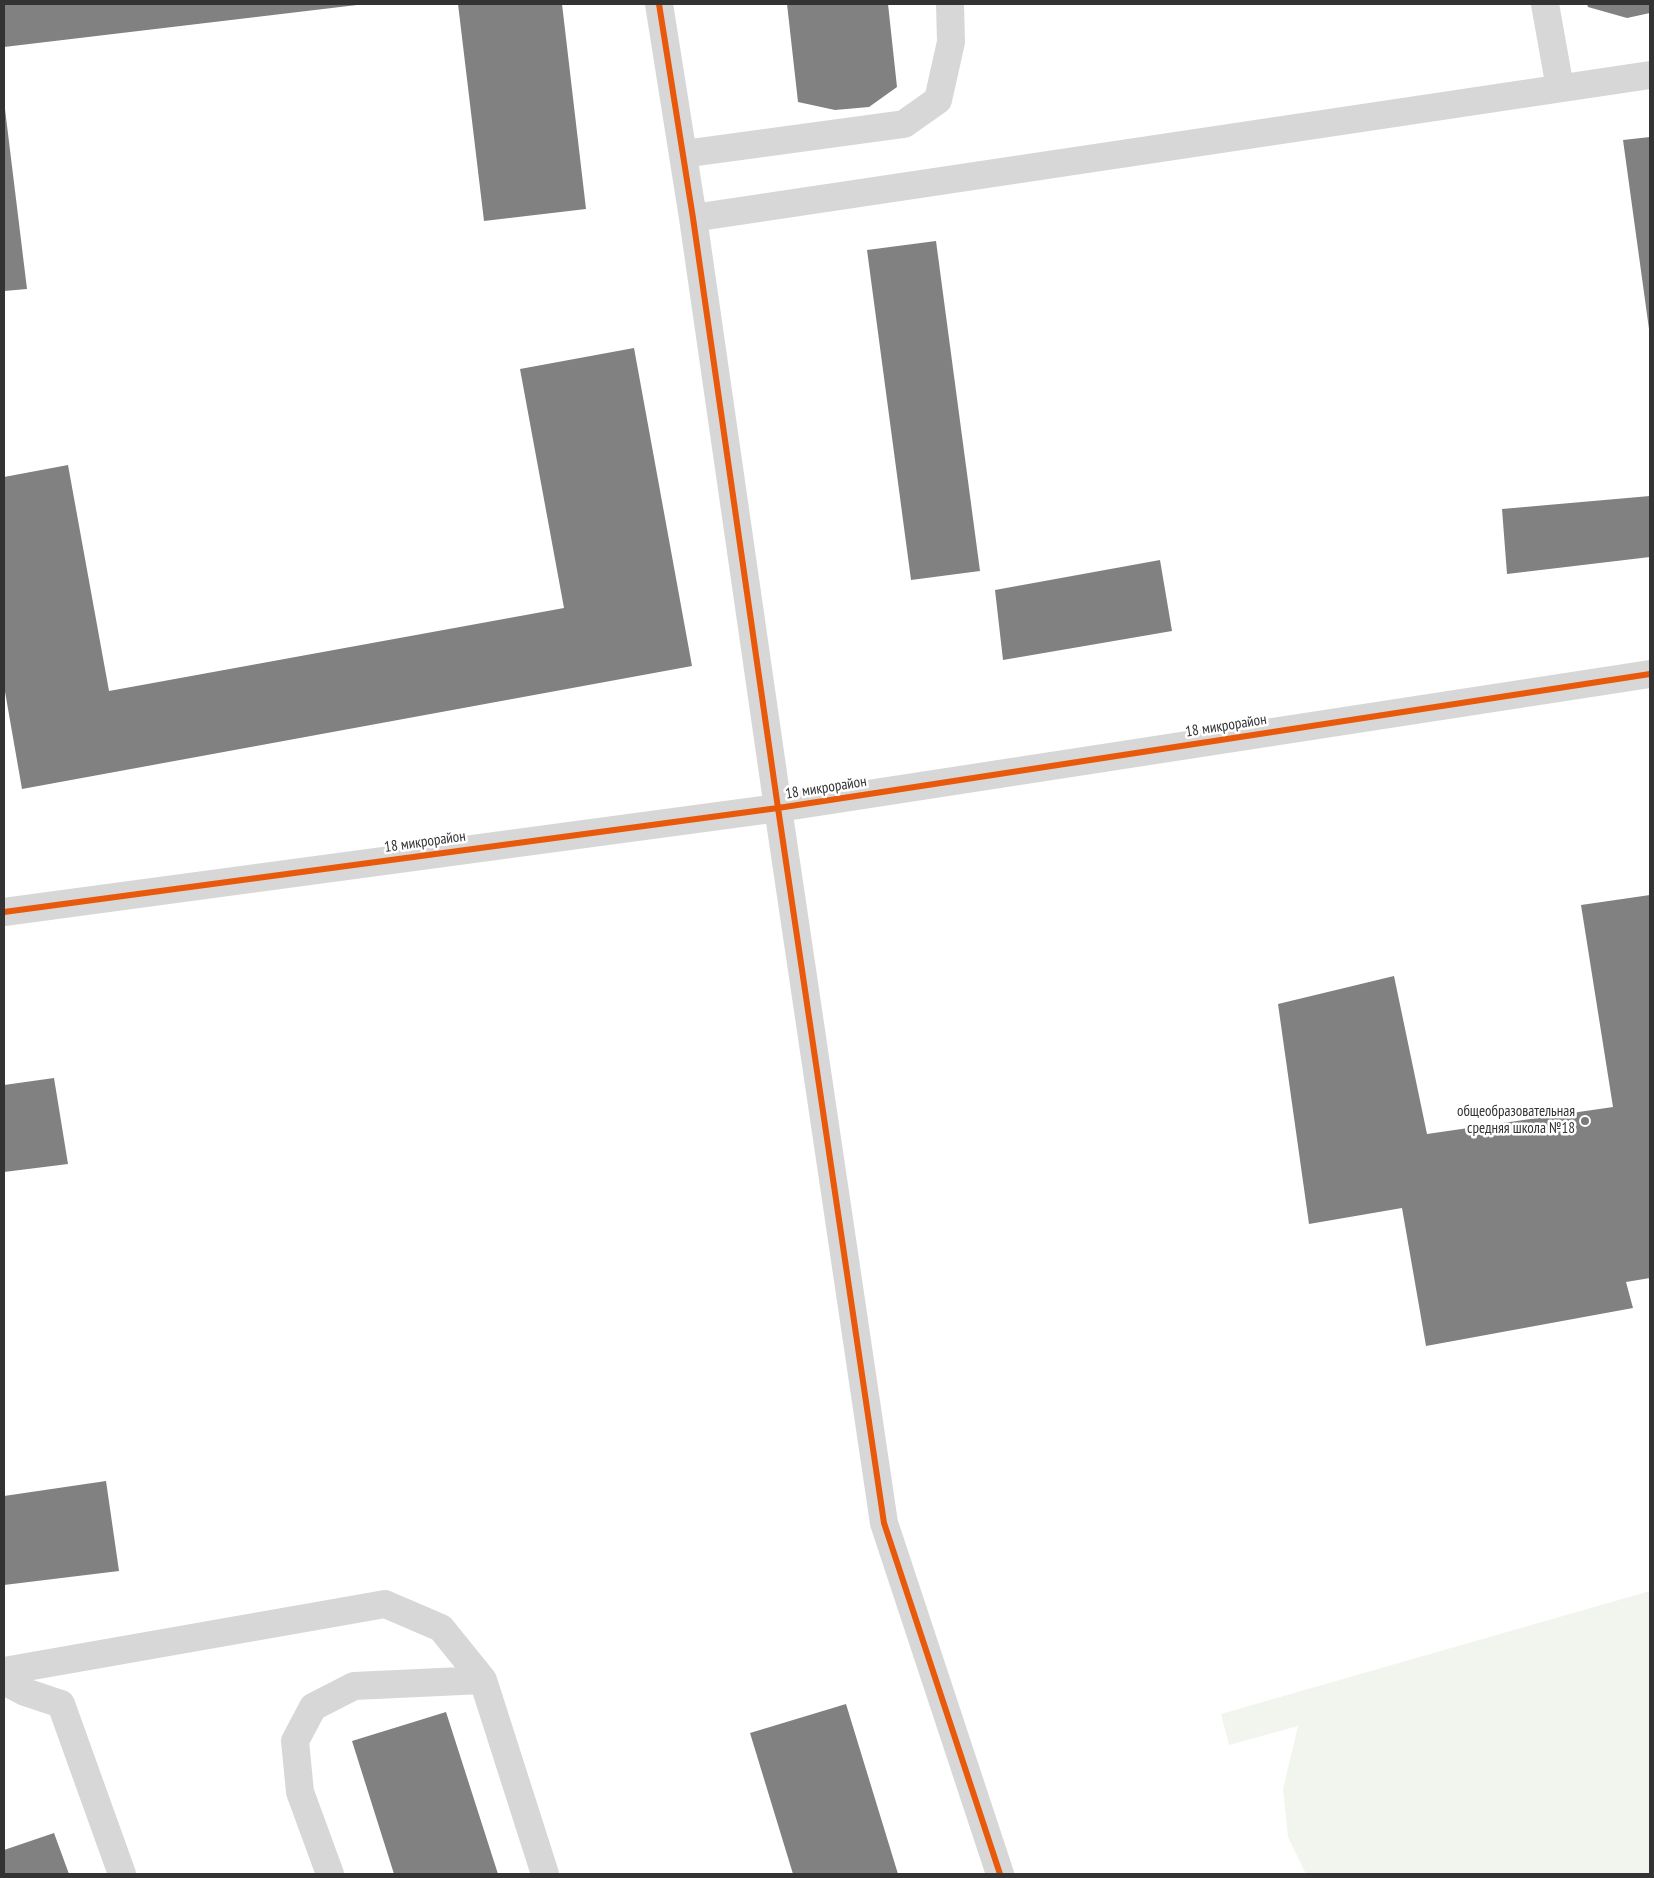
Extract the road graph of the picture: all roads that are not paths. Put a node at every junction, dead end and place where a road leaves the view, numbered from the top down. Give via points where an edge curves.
1 (659, 4) edge
2 (950, 4) edge
3 (1545, 4) edge
4 (1650, 75) edge
5 (1560, 88) junction
6 (683, 154) junction
7 (693, 218) junction
8 (1650, 674) edge
9 (778, 808) junction
10 (4, 912) edge
11 (4, 1671) edge
12 (484, 1680) junction
13 (4, 1681) edge
14 (122, 1874) edge
15 (330, 1874) edge
16 (545, 1874) edge
17 (1000, 1874) edge

1 - 6 street
2 - 6 street via 951,42 938,100 904,124
3 - 5 street
4 - 5 street
5 - 7 street
6 - 7 street
7 - 9 street
8 - 9 street, 18 микрорайон
9 - 10 street, 18 микрорайон
9 - 17 street via 884,1523
11 - 12 street via 385,1604 441,1628
12 - 15 street via 354,1686 313,1707 295,1741 300,1792
12 - 16 street
13 - 14 street via 24,1692 61,1704

